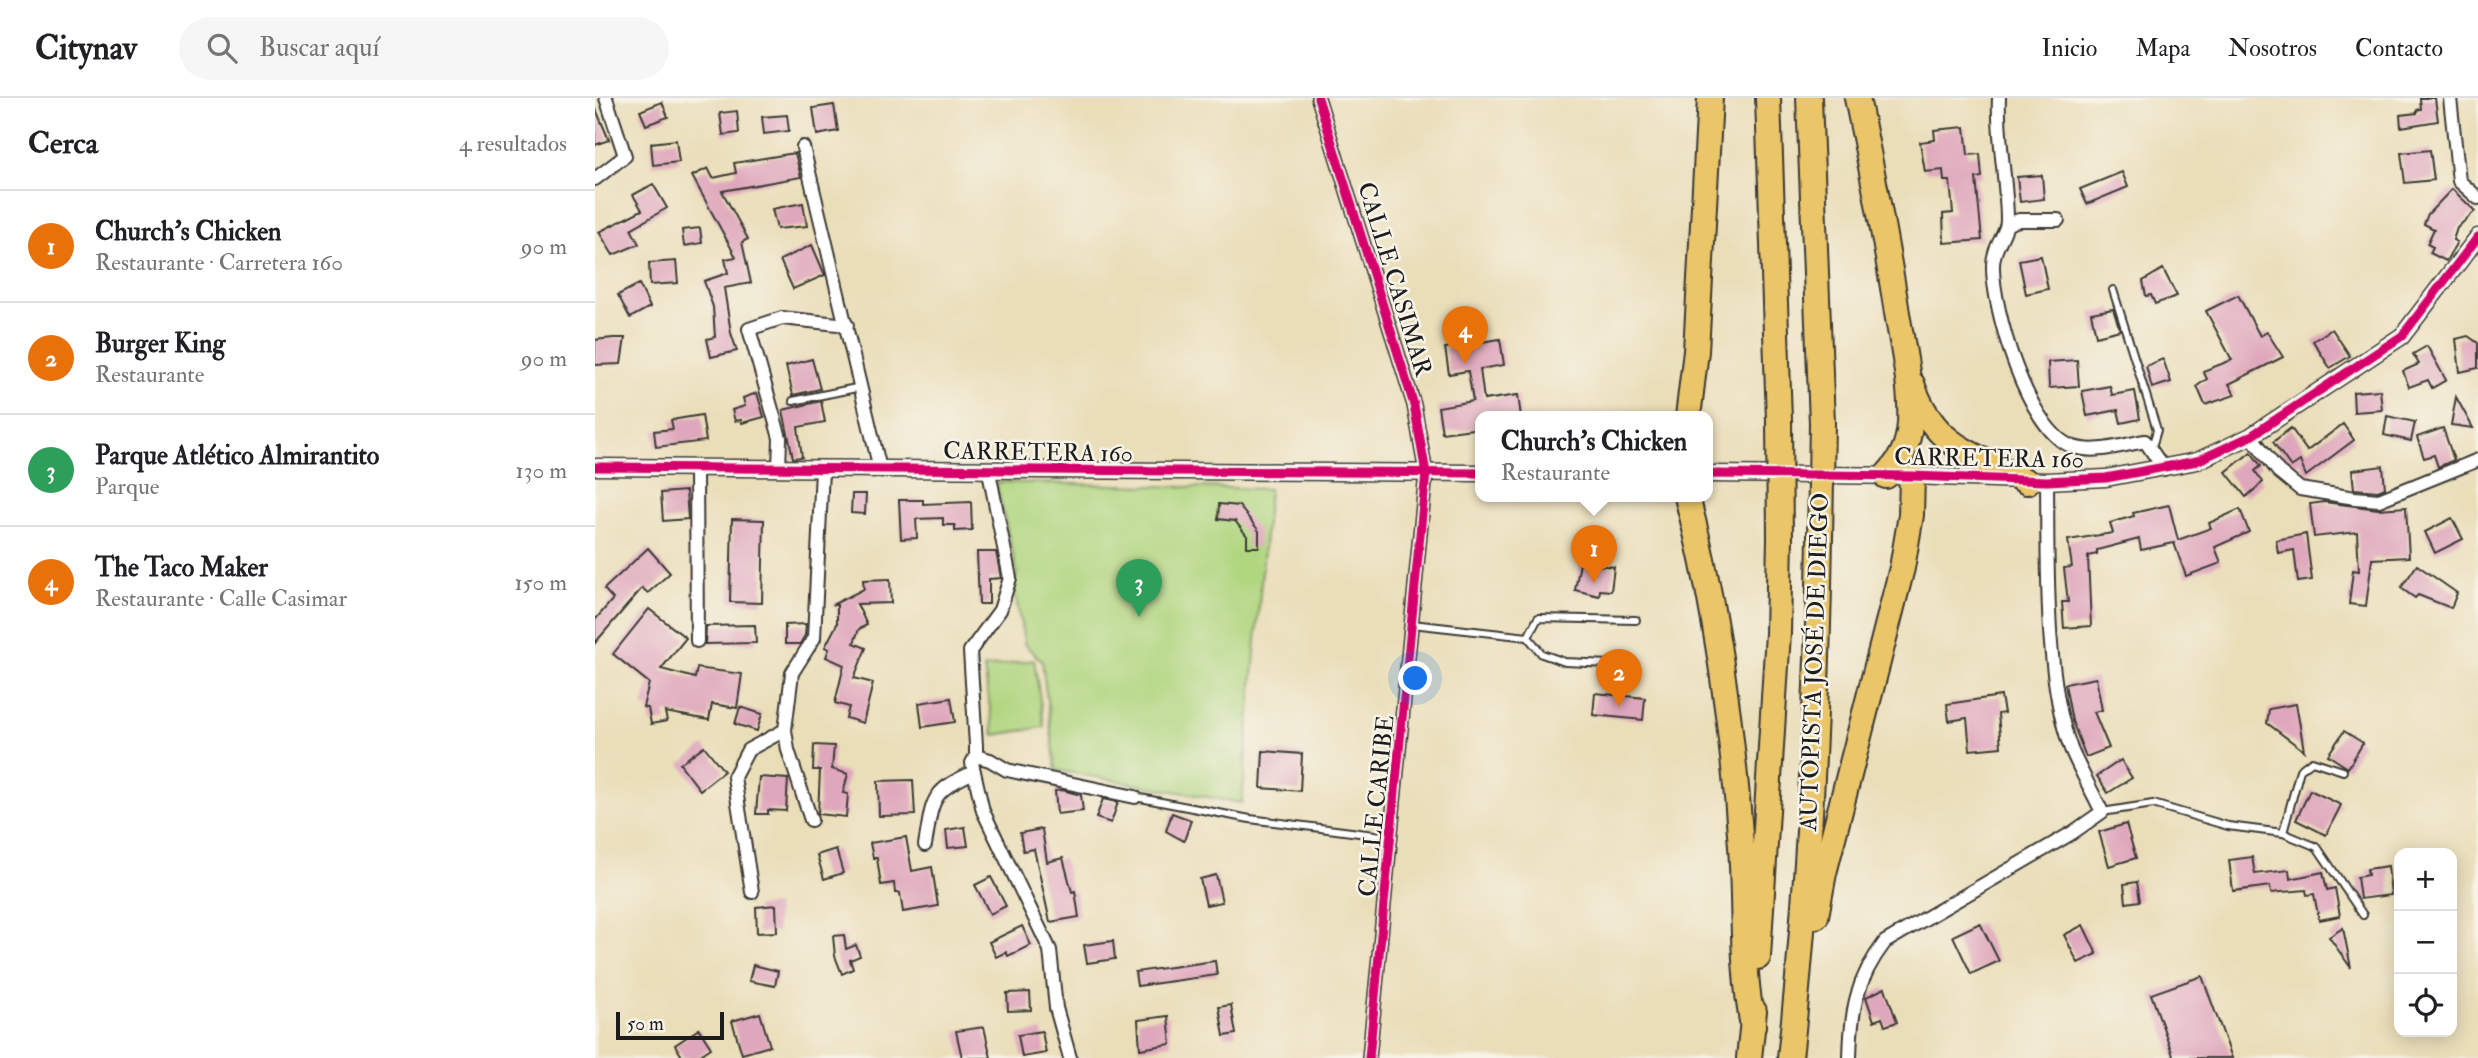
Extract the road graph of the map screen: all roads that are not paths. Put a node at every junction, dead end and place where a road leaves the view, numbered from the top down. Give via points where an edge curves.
1 (606, 98) edge
2 (1318, 98) edge
3 (1710, 98) edge
4 (1768, 98) edge
5 (1809, 98) edge
6 (1857, 98) edge
7 (1999, 98) edge
8 (2450, 98) edge
9 (803, 147) dead end
10 (595, 180) edge
11 (2478, 198) edge
12 (2058, 220) dead end
13 (2007, 224) junction
14 (2478, 237) edge
15 (2113, 290) dead end
16 (847, 325) junction
17 (1906, 367) junction
18 (861, 387) junction
19 (793, 401) dead end
20 (1689, 411) edge
21 (2251, 436) junction
22 (2152, 447) junction
23 (2478, 460) edge
24 (595, 467) edge
25 (696, 467) junction
26 (779, 469) junction
27 (880, 469) junction
28 (2164, 469) junction
29 (822, 470) junction
30 (989, 472) junction
31 (1426, 473) junction
32 (1475, 473) edge
33 (1713, 474) edge
34 (1886, 476) junction
35 (1912, 476) junction
36 (2037, 481) junction
37 (1688, 502) edge
38 (1636, 620) dead end
39 (1412, 624) junction
40 (1528, 637) junction
41 (697, 641) dead end
42 (1633, 665) dead end
43 (785, 730) junction
44 (976, 757) junction
45 (2343, 771) dead end
46 (974, 772) junction
47 (1135, 797) joint
48 (2102, 812) junction
49 (811, 820) dead end
50 (2283, 833) junction
51 (1392, 837) junction
52 (925, 845) dead end
53 (752, 892) dead end
54 (2363, 915) dead end
55 (1799, 976) junction
56 (1753, 1026) junction
57 (1070, 1058) edge
58 (1369, 1058) edge
59 (1749, 1058) edge
60 (1790, 1058) edge
61 (1850, 1058) edge

1 - 10 street via 625,156
2 - 31 street, CALLE CASIMAR via 1414,405
3 - 20 highway
4 - 56 highway, AUTOPISTA JOSÉ DE DIEGO, bridge via 1780,538 1768,819
5 - 55 highway, AUTOPISTA JOSÉ DE DIEGO, bridge via 1822,423 1817,681
6 - 17 highway via 1882,215
7 - 13 street
8 - 11 street via 2459,181
9 - 16 street
12 - 13 street
13 - 22 street via 1993,249 1995,290 2018,373 2044,422 2071,446 2090,450 2145,441
14 - 21 street, CARRETERA 160 via 2402,336
15 - 22 lane via 2157,430
16 - 18 street
16 - 26 street via 782,318 750,329 780,438
17 - 34 highway via 1907,442 1901,460
17 - 36 highway via 1920,402 1954,447
18 - 19 lane
18 - 27 street
21 - 23 street via 2278,471 2300,489 2355,498 2379,500
21 - 28 street, CARRETERA 160 via 2213,456
22 - 28 street
24 - 25 street, CARRETERA 160
25 - 26 street, CARRETERA 160
25 - 41 street
26 - 29 street, CARRETERA 160
27 - 29 street, CARRETERA 160
27 - 30 street, CARRETERA 160
28 - 36 street, CARRETERA 160 via 2106,478
29 - 43 street via 814,638 792,673
30 - 31 street, CARRETERA 160
30 - 44 street via 1010,578 1000,610 970,651
31 - 32 street, CARRETERA 160
31 - 39 street, CALLE CARIBE
33 - 34 street, CARRETERA 160
34 - 35 street, CARRETERA 160
35 - 36 street, CARRETERA 160
35 - 55 highway via 1902,568 1824,873 1809,958
36 - 48 street via 2061,710 2071,748
37 - 56 highway via 1713,615 1735,785 1744,982
38 - 40 lane via 1538,618
39 - 40 lane
39 - 51 street, CALLE CARIBE
40 - 42 lane via 1542,654 1565,662
43 - 49 street
43 - 53 street via 748,750 734,776
44 - 46 street
44 - 47 street via 1007,770
45 - 50 lane via 2312,761 2300,770
46 - 52 street via 948,783 933,799
46 - 57 street via 983,811 1050,950 1056,1008
47 - 51 lane
48 - 50 lane via 2153,804 2228,826
48 - 61 street via 1885,942 1867,966 1851,1012
50 - 54 lane via 2318,847
51 - 58 street, CALLE CARIBE
55 - 60 highway, AUTOPISTA JOSÉ DE DIEGO
56 - 59 highway, AUTOPISTA JOSÉ DE DIEGO

